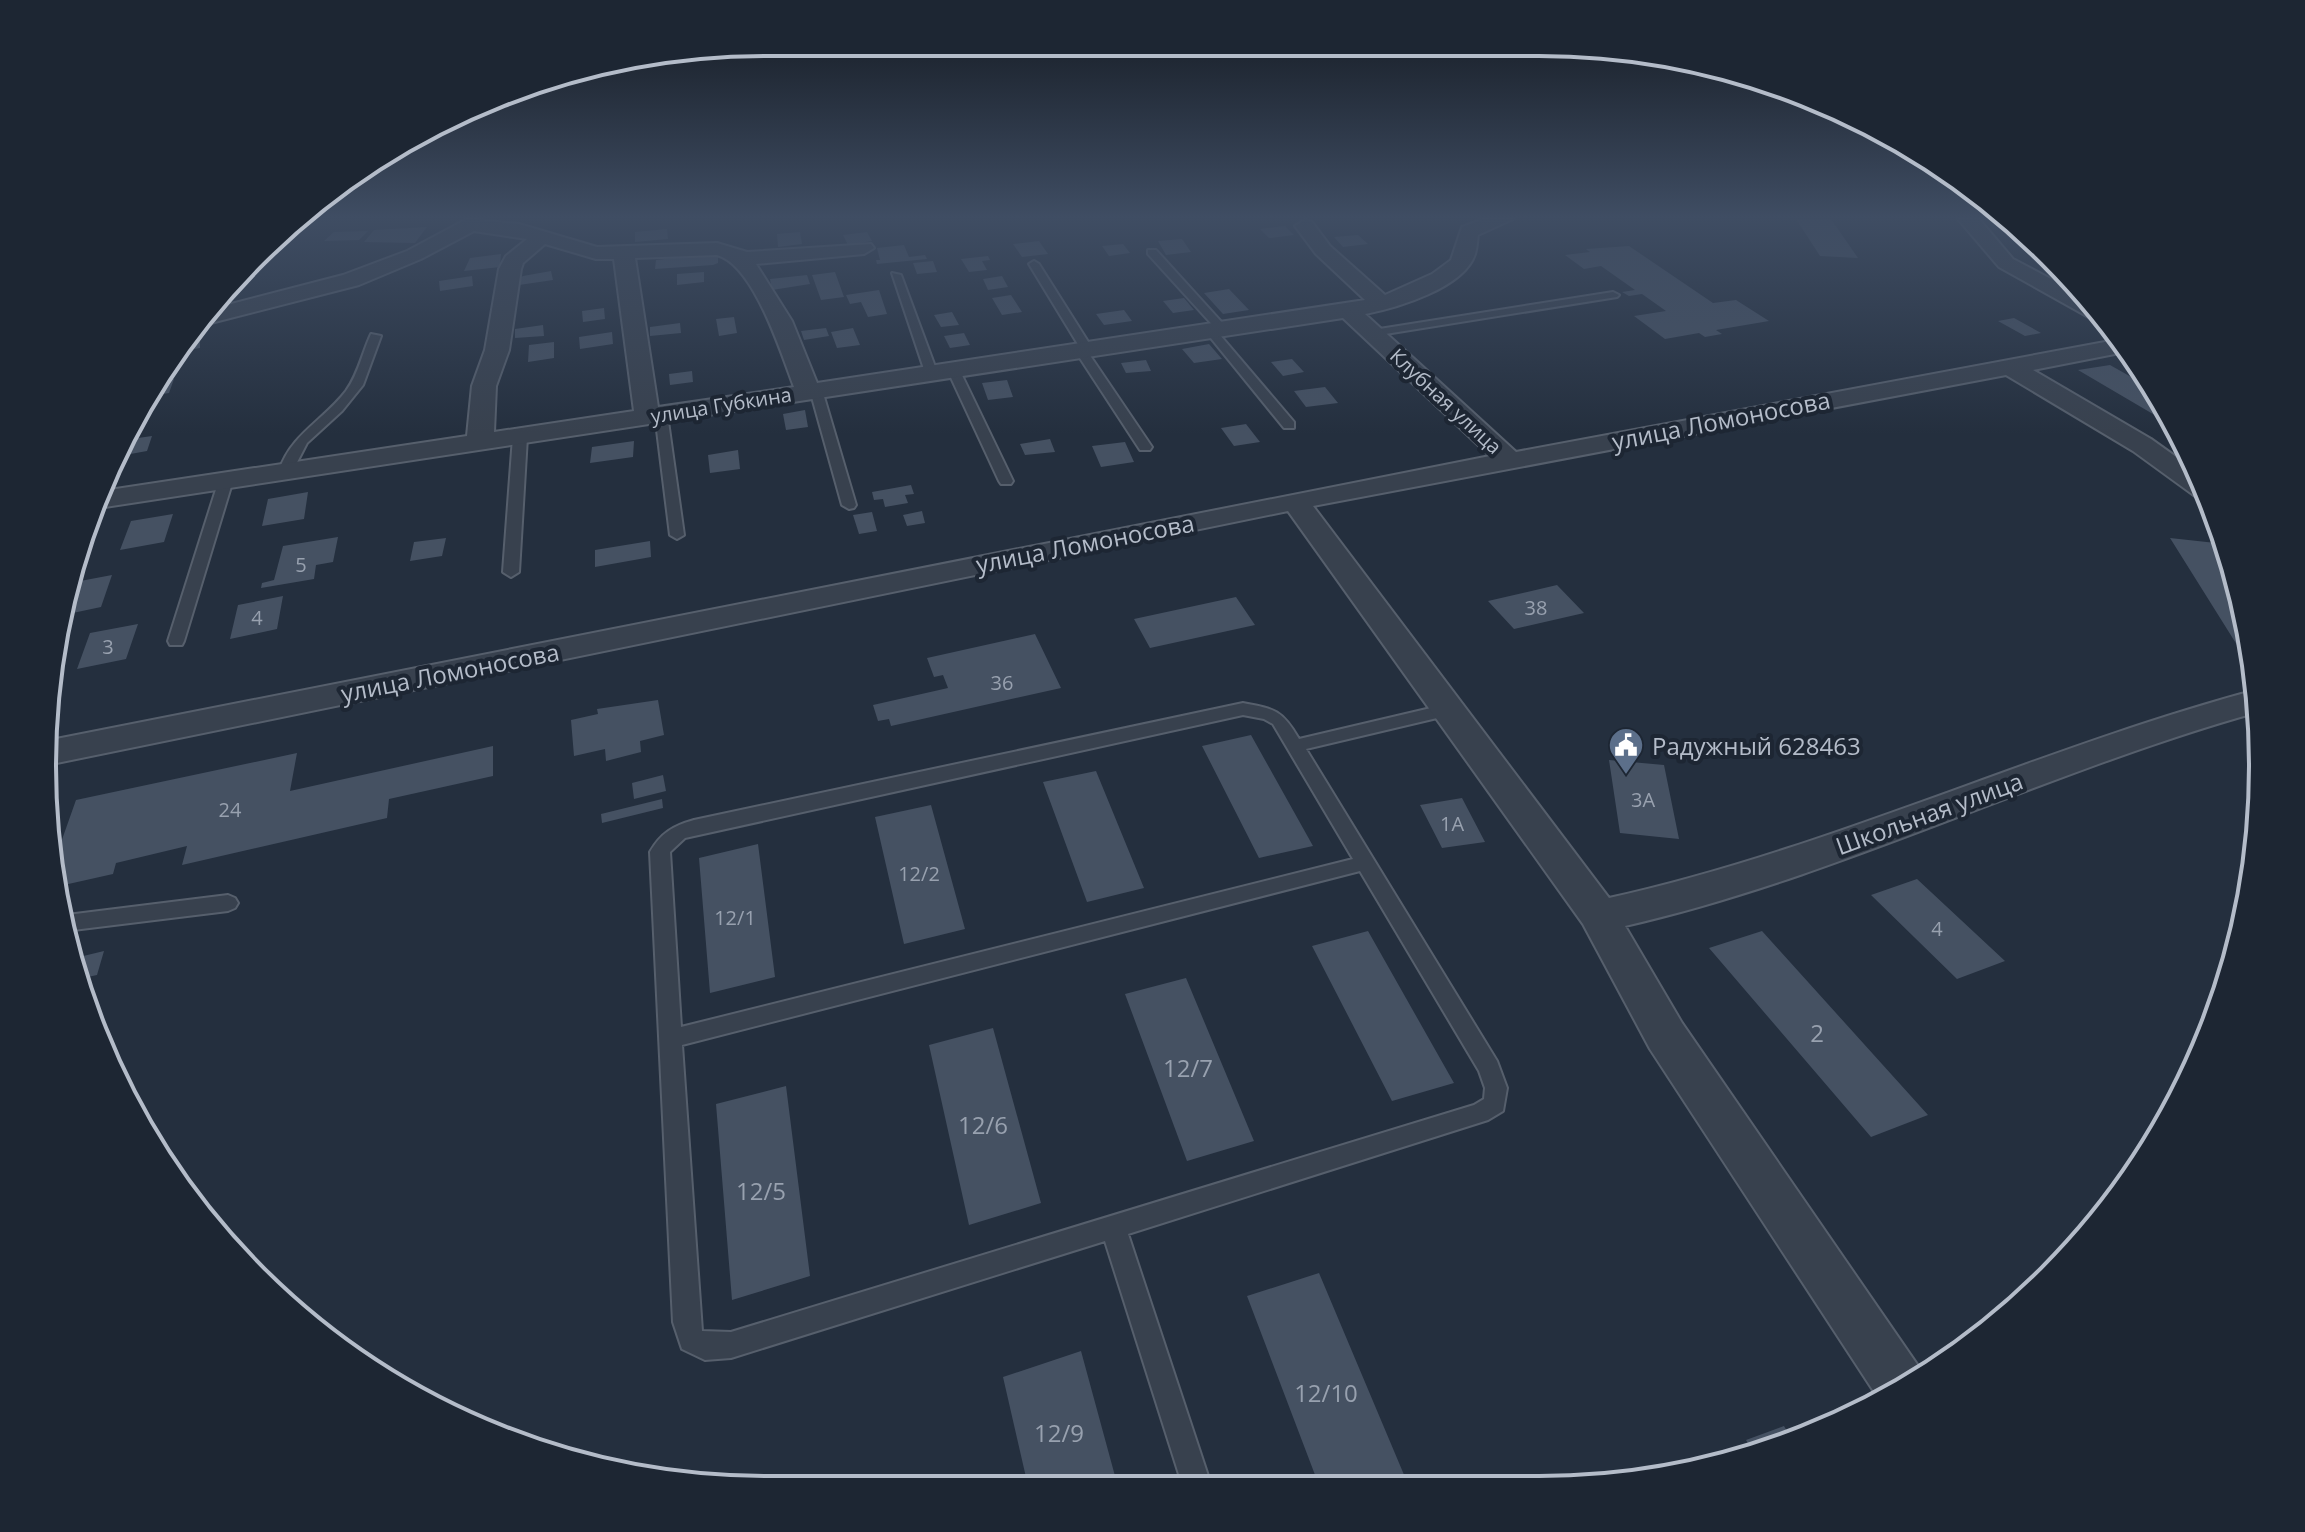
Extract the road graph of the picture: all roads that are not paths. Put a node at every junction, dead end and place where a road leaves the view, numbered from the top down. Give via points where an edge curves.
1 (310, 290) edge
2 (507, 290) edge
3 (631, 290) edge
4 (762, 290) edge
5 (904, 290) edge
6 (1049, 290) edge
7 (1184, 290) edge
8 (1367, 290) edge
9 (1416, 290) edge
10 (2057, 290) edge
11 (1613, 295) dead end
12 (2075, 300) edge
13 (1382, 304) junction
14 (1348, 310) junction
15 (219, 314) edge
16 (1216, 329) junction
17 (1373, 333) junction
18 (375, 336) dead end
19 (2112, 348) edge
20 (1083, 349) junction
21 (2009, 366) junction
22 (942, 370) junction
23 (812, 391) junction
24 (654, 415) junction
25 (1289, 425) dead end
26 (520, 437) junction
27 (480, 443) junction
28 (1145, 447) dead end
29 (1509, 460) junction
30 (286, 471) junction
31 (2188, 478) edge
32 (226, 480) junction
33 (1006, 481) dead end
34 (108, 499) edge
35 (1295, 501) junction
36 (849, 505) dead end
37 (677, 535) dead end
38 (511, 572) dead end
39 (176, 641) dead end
40 (2246, 704) edge
41 (1448, 710) junction
42 (1294, 746) junction
43 (57, 751) edge
44 (1365, 863) junction
45 (228, 903) dead end
46 (1600, 916) junction
47 (74, 922) edge
48 (670, 1039) junction
49 (1113, 1227) junction
50 (1897, 1379) edge
51 (1194, 1476) edge

1 - 15 street
2 - 27 street via 497,350 484,386
3 - 24 street
4 - 23 street
5 - 22 lane
6 - 20 lane
7 - 16 lane
8 - 13 street
9 - 13 street
10 - 12 street
11 - 17 lane
13 - 14 street
14 - 16 street, улица Губкина
14 - 17 street, Клубная улица
16 - 20 street, улица Губкина
16 - 25 lane
17 - 29 street, Клубная улица
18 - 30 lane via 356,384 294,446
19 - 21 street, улица Ломоносова
20 - 22 street, улица Губкина
20 - 28 lane
21 - 29 street, улица Ломоносова
21 - 31 street
22 - 23 street, улица Губкина
22 - 33 lane
23 - 24 street, улица Губкина
23 - 36 lane
24 - 26 street, улица Губкина
24 - 37 lane
26 - 27 street, улица Губкина
26 - 38 lane
27 - 30 street, улица Губкина
29 - 35 street, улица Ломоносова
30 - 32 street, улица Губкина
32 - 34 street, улица Губкина
32 - 39 lane
35 - 41 street
35 - 43 street, улица Ломоносова
40 - 46 street, Школьная улица via 2120,742 1750,880
41 - 42 lane
41 - 46 street
42 - 44 lane
42 - 48 lane via 1279,720 1243,709 675,833 660,852
44 - 48 lane
44 - 49 lane via 1489,1068 1495,1104
45 - 47 lane
46 - 50 street via 1666,1036
48 - 49 lane via 686,1322 691,1340 705,1347 731,1345
49 - 51 lane

